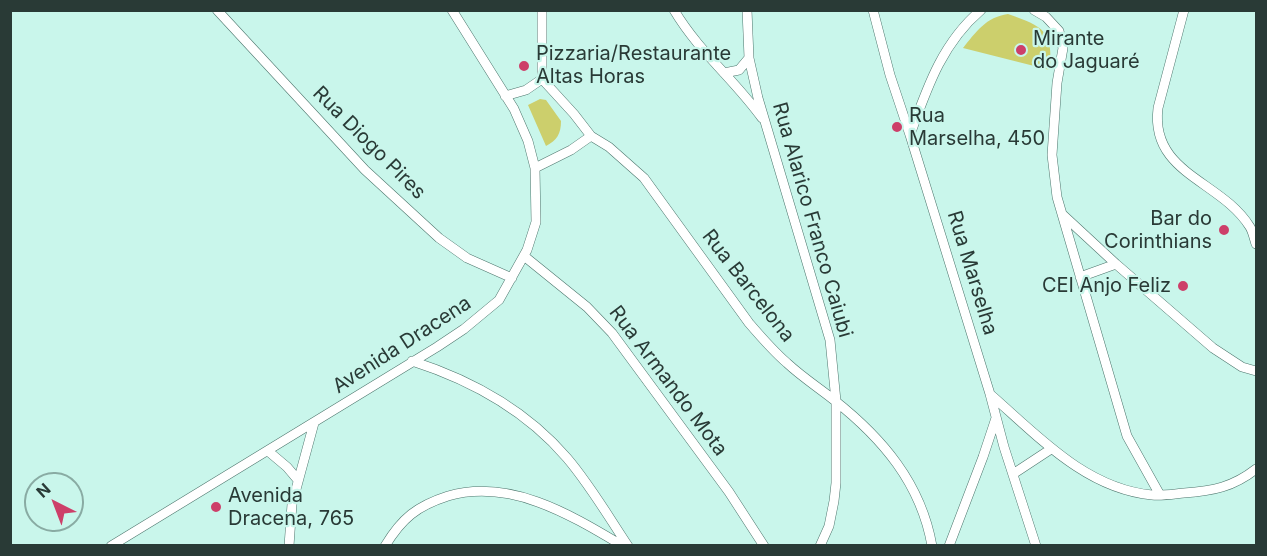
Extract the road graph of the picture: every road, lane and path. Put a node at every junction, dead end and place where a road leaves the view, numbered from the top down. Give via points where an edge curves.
1 (217, 10) edge
2 (452, 10) edge
3 (542, 10) edge
4 (674, 10) edge
5 (747, 10) edge
6 (873, 10) edge
7 (981, 10) edge
8 (1034, 10) edge
9 (1184, 10) edge
10 (749, 58) junction
11 (723, 73) junction
12 (542, 79) junction
13 (505, 96) junction
14 (767, 125) junction
15 (910, 135) junction
16 (591, 136) junction
17 (535, 168) junction
18 (1062, 214) junction
19 (1257, 244) edge
20 (524, 256) junction
21 (1116, 264) junction
22 (1080, 277) junction
23 (512, 278) junction
24 (412, 361) junction
25 (1257, 371) edge
26 (990, 394) junction
27 (836, 401) junction
28 (996, 418) junction
29 (314, 423) junction
30 (1051, 449) junction
31 (267, 451) junction
32 (1257, 469) edge
33 (1013, 474) junction
34 (298, 480) junction
35 (1160, 495) junction
36 (111, 546) edge
37 (289, 546) edge
38 (385, 546) edge
39 (623, 546) edge
40 (628, 546) edge
41 (764, 546) edge
42 (820, 546) edge
43 (932, 546) edge
44 (949, 546) edge
45 (1036, 546) edge

1 - 23 street, Rua Diogo Pires via 365,170 439,238 467,258
2 - 13 street, Avenida Dracena
3 - 12 street
4 - 11 street via 699,48
5 - 10 street, Rua Alarico Franco Caiubi
6 - 15 street, Rua Marselha
7 - 15 street via 945,52 927,86
8 - 18 street via 1059,31 1063,48 1052,155
9 - 19 street via 1158,108 1159,139 1184,170 1238,212
10 - 11 street via 739,70
10 - 14 street, Rua Alarico Franco Caiubi
11 - 14 street
12 - 13 street via 526,90
12 - 16 street, Rua Barcelona
13 - 17 street, Avenida Dracena via 528,141
14 - 27 street, Rua Alarico Franco Caiubi via 830,340
15 - 26 street, Rua Marselha
16 - 17 street
16 - 27 street, Rua Barcelona via 644,178 766,343
17 - 20 street, Avenida Dracena via 536,222
18 - 21 street
18 - 22 street
20 - 23 street, Avenida Dracena
20 - 41 street, Rua Armando Mota via 587,307 612,333
21 - 22 street
21 - 25 street via 1220,353
22 - 35 street via 1127,436
23 - 24 street, Avenida Dracena via 499,300 482,316
24 - 29 street, Avenida Dracena
24 - 40 street via 476,387 536,427 567,459
26 - 28 street, Rua Marselha
26 - 30 street
27 - 42 street, Rua Alarico Franco Caiubi via 836,483 829,526
27 - 43 street, Rua Barcelona via 896,460 920,504
28 - 33 street, Rua Marselha
28 - 44 street
29 - 31 street, Avenida Dracena
29 - 34 street
30 - 33 street
30 - 35 street via 1124,489
31 - 34 street
31 - 36 street, Avenida Dracena
32 - 35 street via 1238,482 1212,491
33 - 45 street, Rua Marselha
34 - 37 street
38 - 39 street via 422,506 473,491 517,495 577,518

